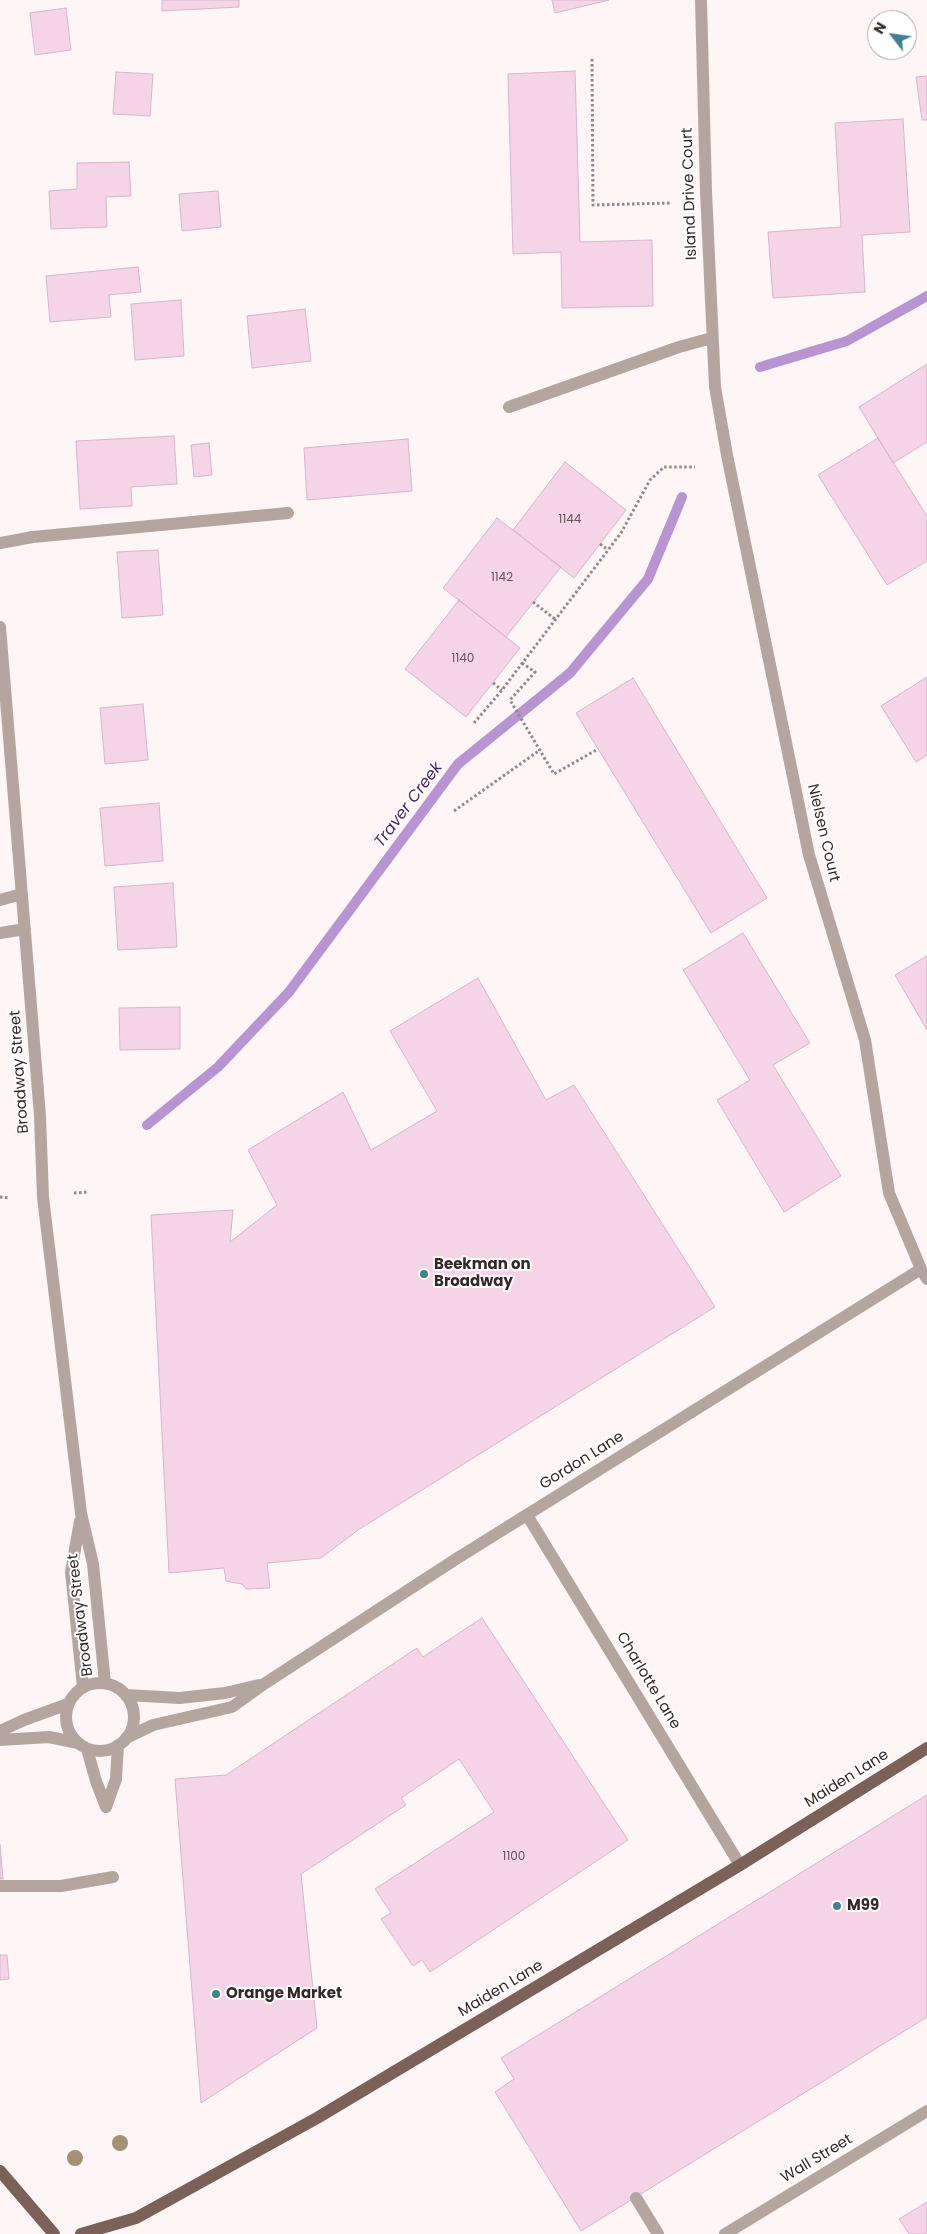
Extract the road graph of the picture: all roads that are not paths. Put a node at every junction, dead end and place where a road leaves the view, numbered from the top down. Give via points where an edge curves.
1 (701, 0) edge
2 (712, 338) junction
3 (714, 387) joint
4 (509, 407) dead end
5 (288, 513) dead end
6 (0, 543) edge
7 (0, 627) edge
8 (22, 894) junction
9 (0, 900) edge
10 (25, 929) junction
11 (0, 933) edge
12 (924, 1274) edge
13 (82, 1513) junction
14 (527, 1515) junction
15 (105, 1683) junction
16 (264, 1684) junction
17 (83, 1686) junction
18 (126, 1695) junction
19 (68, 1704) junction
20 (0, 1731) edge
21 (0, 1740) edge
22 (122, 1742) junction
23 (83, 1746) junction
24 (927, 1748) edge
25 (740, 1865) junction
26 (113, 1877) dead end
27 (0, 1886) edge
28 (927, 2111) edge
29 (0, 2171) edge
30 (636, 2198) dead end
31 (54, 2234) edge
32 (81, 2234) edge
33 (658, 2234) edge
34 (724, 2234) edge

1 - 2 street, Island Drive Court
2 - 3 street, Island Drive Court
2 - 4 street
3 - 12 street, Nielsen Court via 809,855 865,1040 889,1192
5 - 6 street via 33,537
7 - 8 street, Broadway Street
8 - 9 street
8 - 10 street, Broadway Street
10 - 11 street
10 - 13 street, Broadway Street via 43,1197
12 - 14 street, Gordon Lane
13 - 15 street, Broadway Street via 93,1564
13 - 17 street, Broadway Street via 72,1572
14 - 16 street, Gordon Lane
14 - 25 street, Charlotte Lane
15 - 17 street
15 - 18 street
16 - 18 street, Gordon Lane via 180,1698
16 - 22 street, Gordon Lane via 232,1707 153,1725
17 - 19 street
18 - 22 street via 134,1716 132,1728
19 - 20 street
19 - 23 street via 66,1725
21 - 23 street via 49,1736
22 - 23 street via 109,1750 98,1751
22 - 23 street via 116,1779 106,1807
24 - 25 main road, Maiden Lane
25 - 32 main road, Maiden Lane via 317,2118 186,2192 136,2218
26 - 27 street via 61,1886
28 - 34 street, Wall Street
29 - 31 main road
30 - 33 street

